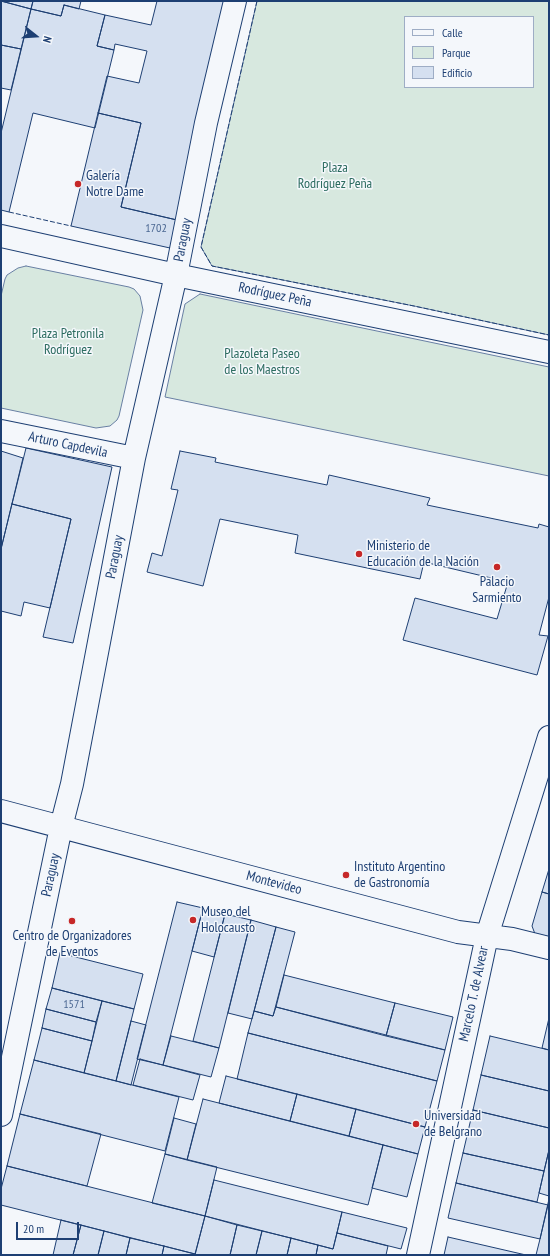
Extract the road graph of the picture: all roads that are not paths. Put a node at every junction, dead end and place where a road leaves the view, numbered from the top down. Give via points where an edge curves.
1 (235, 1) edge
2 (1, 236) edge
3 (176, 275) junction
4 (549, 352) edge
5 (1, 431) edge
6 (134, 458) junction
7 (549, 737) edge
8 (1, 811) edge
9 (61, 827) junction
10 (487, 936) junction
11 (549, 948) edge
12 (1, 1115) edge
13 (418, 1255) edge

1 - 3 street, Paraguay via 206,123
2 - 3 street, Rodríguez Peña
3 - 4 street, Rodríguez Peña
3 - 6 street, Paraguay
5 - 6 street, Arturo Capdevila
6 - 9 street, Paraguay via 72,784
7 - 10 street, Marcelo T. de Alvear
8 - 9 street, Montevideo
9 - 10 street, Montevideo via 458,932
9 - 12 street, Paraguay
10 - 11 street, Montevideo
10 - 13 street, Marcelo T. de Alvear

